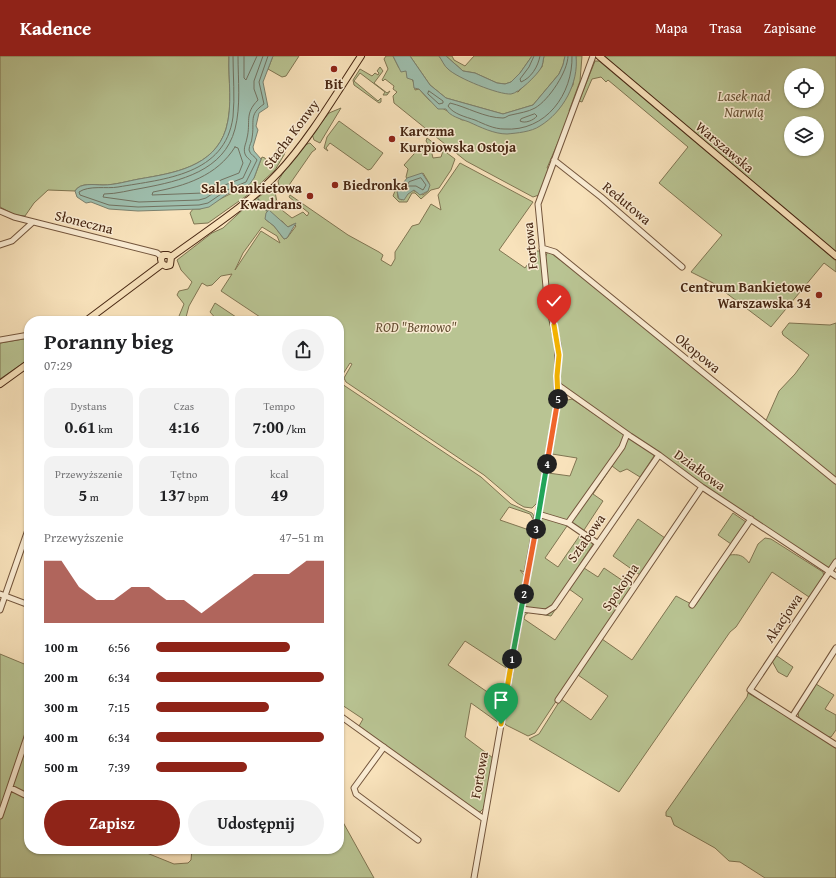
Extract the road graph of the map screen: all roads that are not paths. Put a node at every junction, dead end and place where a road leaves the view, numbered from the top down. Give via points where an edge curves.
1 (361, 56) edge
2 (594, 56) edge
3 (598, 56) edge
4 (554, 160) junction
5 (0, 211) edge
6 (33, 222) junction
7 (0, 245) edge
8 (542, 248) junction
9 (836, 256) edge
10 (162, 257) junction
11 (171, 258) junction
12 (162, 264) junction
13 (682, 267) dead end
14 (93, 316) edge
15 (24, 336) edge
16 (0, 340) edge
17 (24, 367) edge
18 (0, 384) edge
19 (558, 386) junction
20 (627, 434) junction
21 (659, 455) junction
22 (836, 481) edge
23 (702, 487) junction
24 (538, 514) junction
25 (750, 519) junction
26 (568, 523) junction
27 (24, 540) edge
28 (597, 543) junction
29 (836, 562) edge
30 (829, 572) junction
31 (836, 576) edge
32 (2, 595) edge
33 (24, 603) edge
34 (692, 604) dead end
35 (521, 609) junction
36 (0, 610) edge
37 (836, 648) edge
38 (558, 700) dead end
39 (344, 718) edge
40 (792, 718) junction
41 (836, 736) edge
42 (834, 744) edge
43 (24, 747) edge
44 (384, 747) junction
45 (11, 788) junction
46 (24, 795) edge
47 (0, 816) edge
48 (484, 819) junction
49 (418, 840) dead end
50 (474, 878) edge

1 - 11 main road, Stacha Konwy via 306,138 278,173 261,190
2 - 4 street, Fortowa
3 - 9 main road, Warszawska
4 - 8 street, Fortowa via 539,201
4 - 13 street, Redutowa via 611,205
5 - 6 street, Słoneczna
6 - 7 street via 12,241
6 - 10 street, Słoneczna via 158,253
8 - 19 street, Fortowa via 549,306 558,347
8 - 22 street, Okopowa via 555,252
10 - 11 main road via 168,255
10 - 12 main road
11 - 12 main road via 170,265
12 - 14 main road
15 - 16 street
17 - 18 main road
19 - 20 street, Działkowa
19 - 24 street, Fortowa via 559,395
20 - 21 street, Działkowa
20 - 26 street via 622,447
21 - 23 street, Działkowa
21 - 28 street, Sztabowa
23 - 25 street, Działkowa
23 - 38 street, Spokojna
24 - 26 street
24 - 35 street, Fortowa
25 - 30 street, Działkowa
25 - 34 street
26 - 28 street
27 - 32 street
28 - 35 street, Sztabowa via 551,609 546,612
29 - 30 street, Akacjowa
30 - 31 street, Działkowa
30 - 40 street, Akacjowa via 750,687 752,692
32 - 33 street
32 - 36 street
35 - 48 street, Fortowa
37 - 40 street
39 - 44 street
40 - 42 street
41 - 42 street
43 - 45 street
44 - 48 street
44 - 49 street via 354,788 356,794
45 - 46 street
45 - 47 street
48 - 50 street, Fortowa

